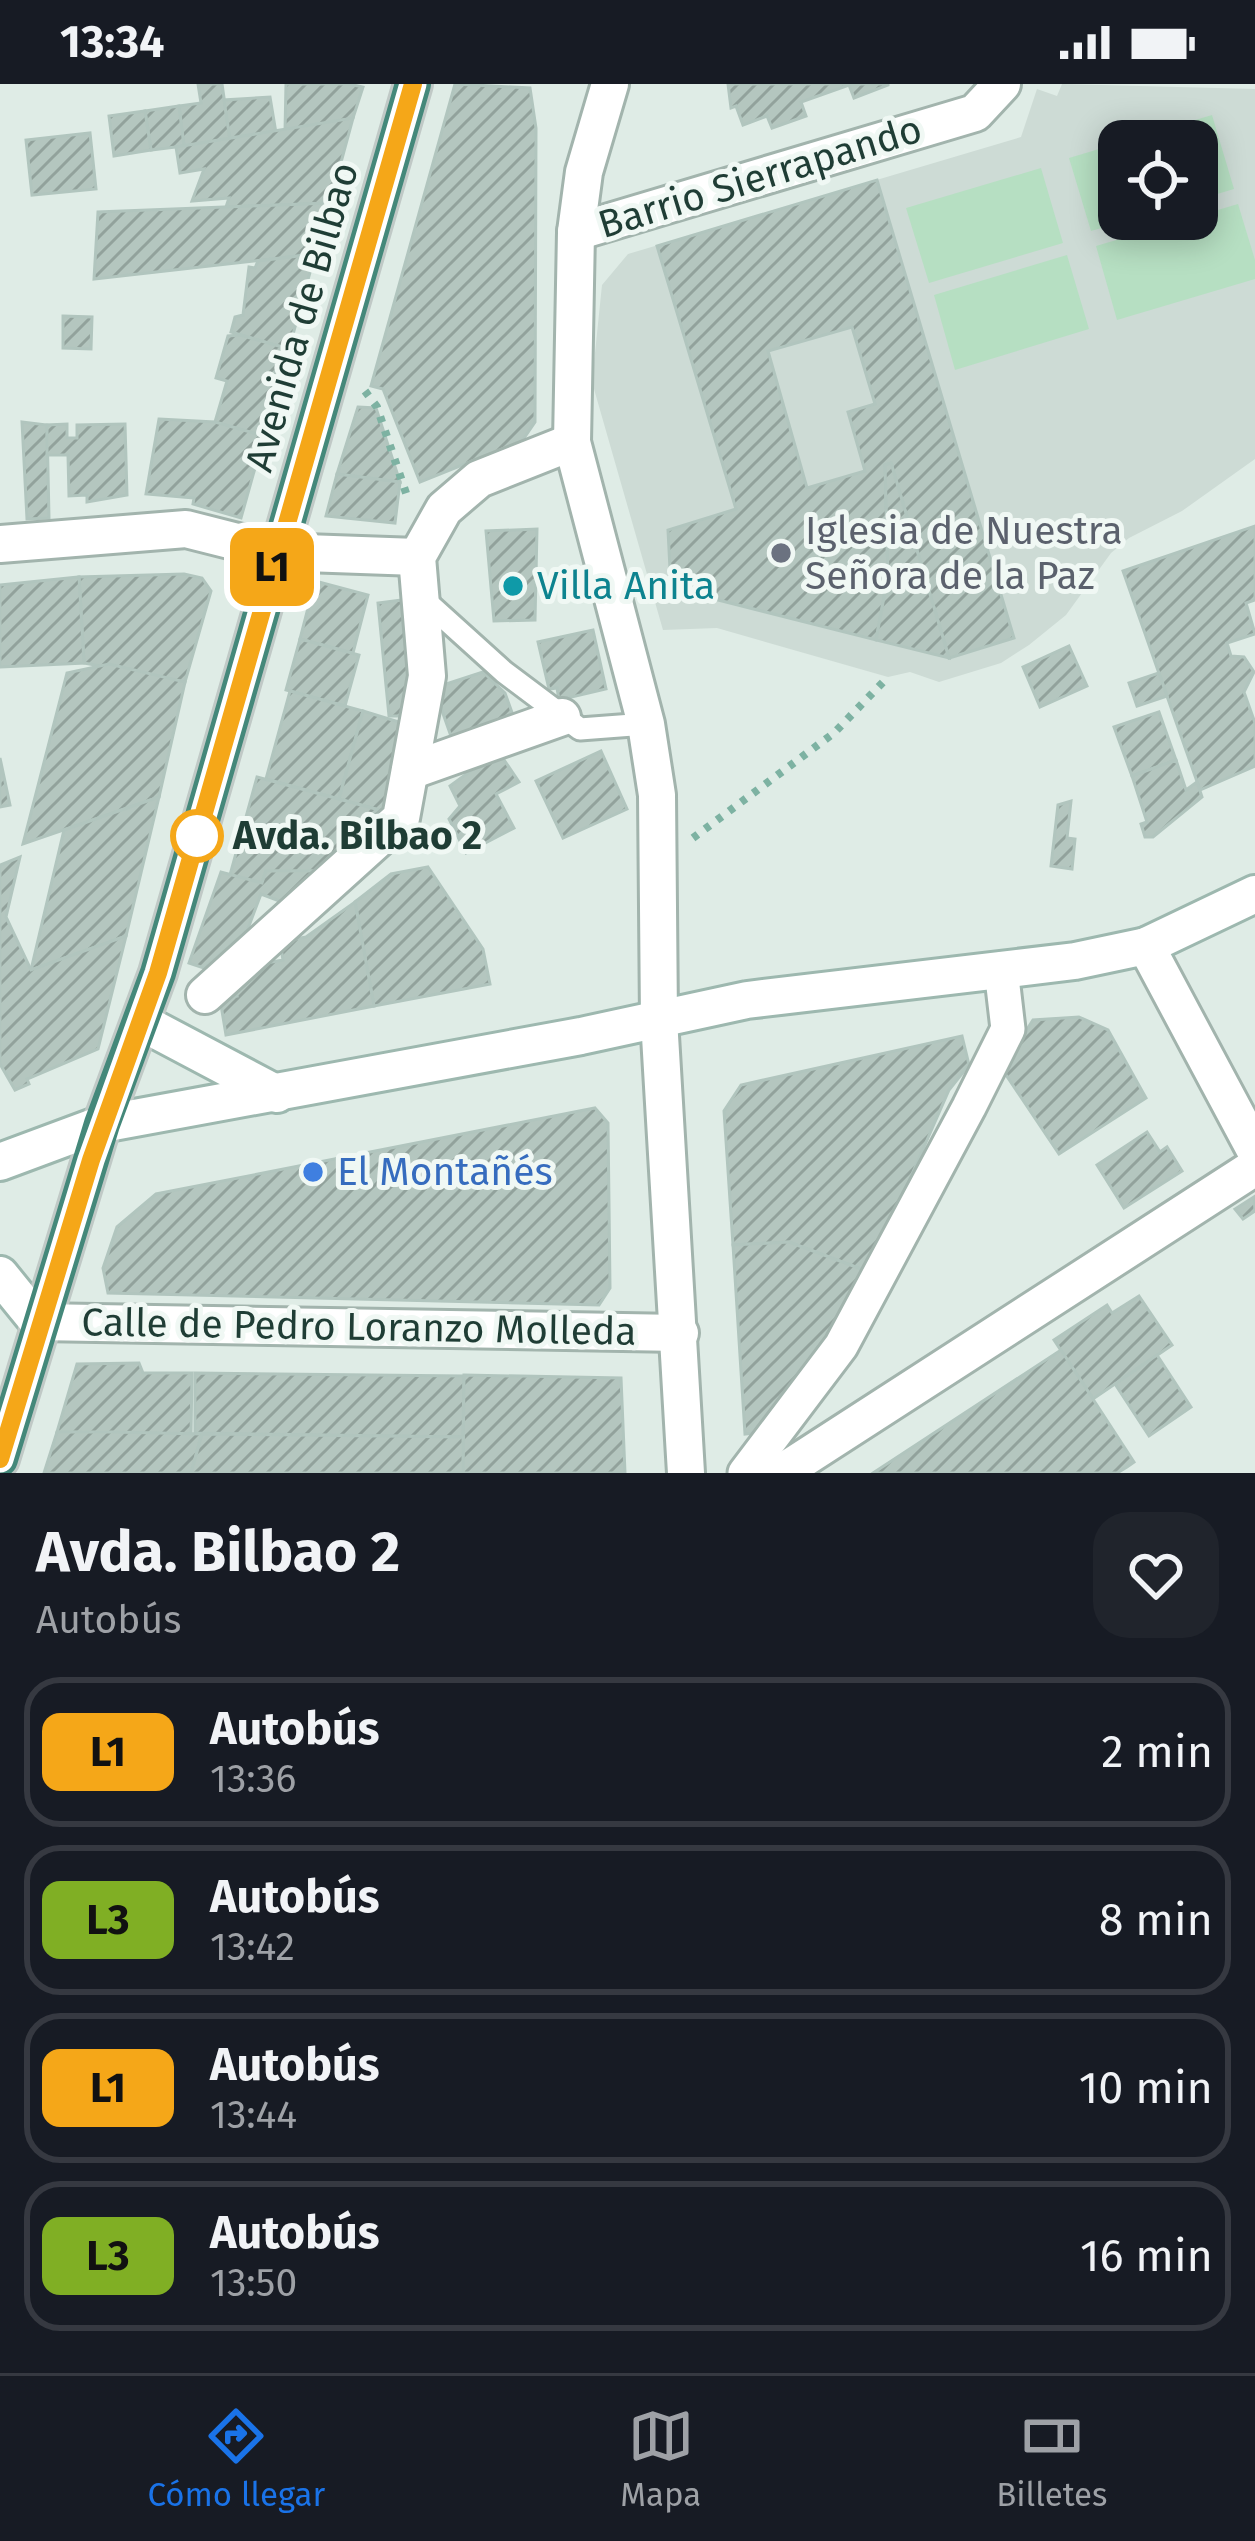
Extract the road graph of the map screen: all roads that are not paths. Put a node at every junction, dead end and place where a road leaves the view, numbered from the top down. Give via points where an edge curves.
1 (413, 84) edge
2 (610, 84) edge
3 (1002, 84) edge
4 (576, 232) junction
5 (572, 442) junction
6 (0, 544) edge
7 (422, 549) junction
8 (277, 552) junction
9 (421, 596) junction
10 (562, 717) junction
11 (646, 724) junction
12 (410, 771) junction
13 (1255, 894) edge
14 (1146, 946) junction
15 (1001, 969) junction
16 (205, 995) dead end
17 (659, 1019) junction
18 (141, 1022) junction
19 (278, 1094) junction
20 (102, 1124) junction
21 (1255, 1150) edge
22 (0, 1162) edge
23 (1255, 1167) edge
24 (0, 1275) edge
25 (38, 1322) junction
26 (680, 1333) junction
27 (0, 1459) edge
28 (686, 1473) edge
29 (745, 1473) edge
30 (781, 1473) edge

1 - 8 highway, Avenida de Bilbao
2 - 4 street
3 - 4 street, Barrio Sierrapando via 975,113
4 - 5 street
5 - 7 street via 478,478 444,508
5 - 11 street
6 - 8 street via 187,530
7 - 8 street
7 - 9 street
8 - 18 highway, Avenida de Bilbao
9 - 10 lane
9 - 12 street via 428,676
10 - 11 lane via 580,729
10 - 12 street
11 - 17 street via 657,795
12 - 16 street via 401,818
13 - 14 street
14 - 15 street
14 - 21 street
15 - 17 street via 746,1000
15 - 29 street via 1008,1029 969,1107 842,1346
17 - 19 street
17 - 26 street
18 - 19 street
18 - 20 highway, Avenida de Bilbao
19 - 20 street
20 - 22 street
20 - 25 highway, Avenida de Bilbao
23 - 30 street
24 - 25 street
25 - 26 street, Calle de Pedro Loranzo Molleda
25 - 27 highway, Avenida de Bilbao
26 - 28 street

